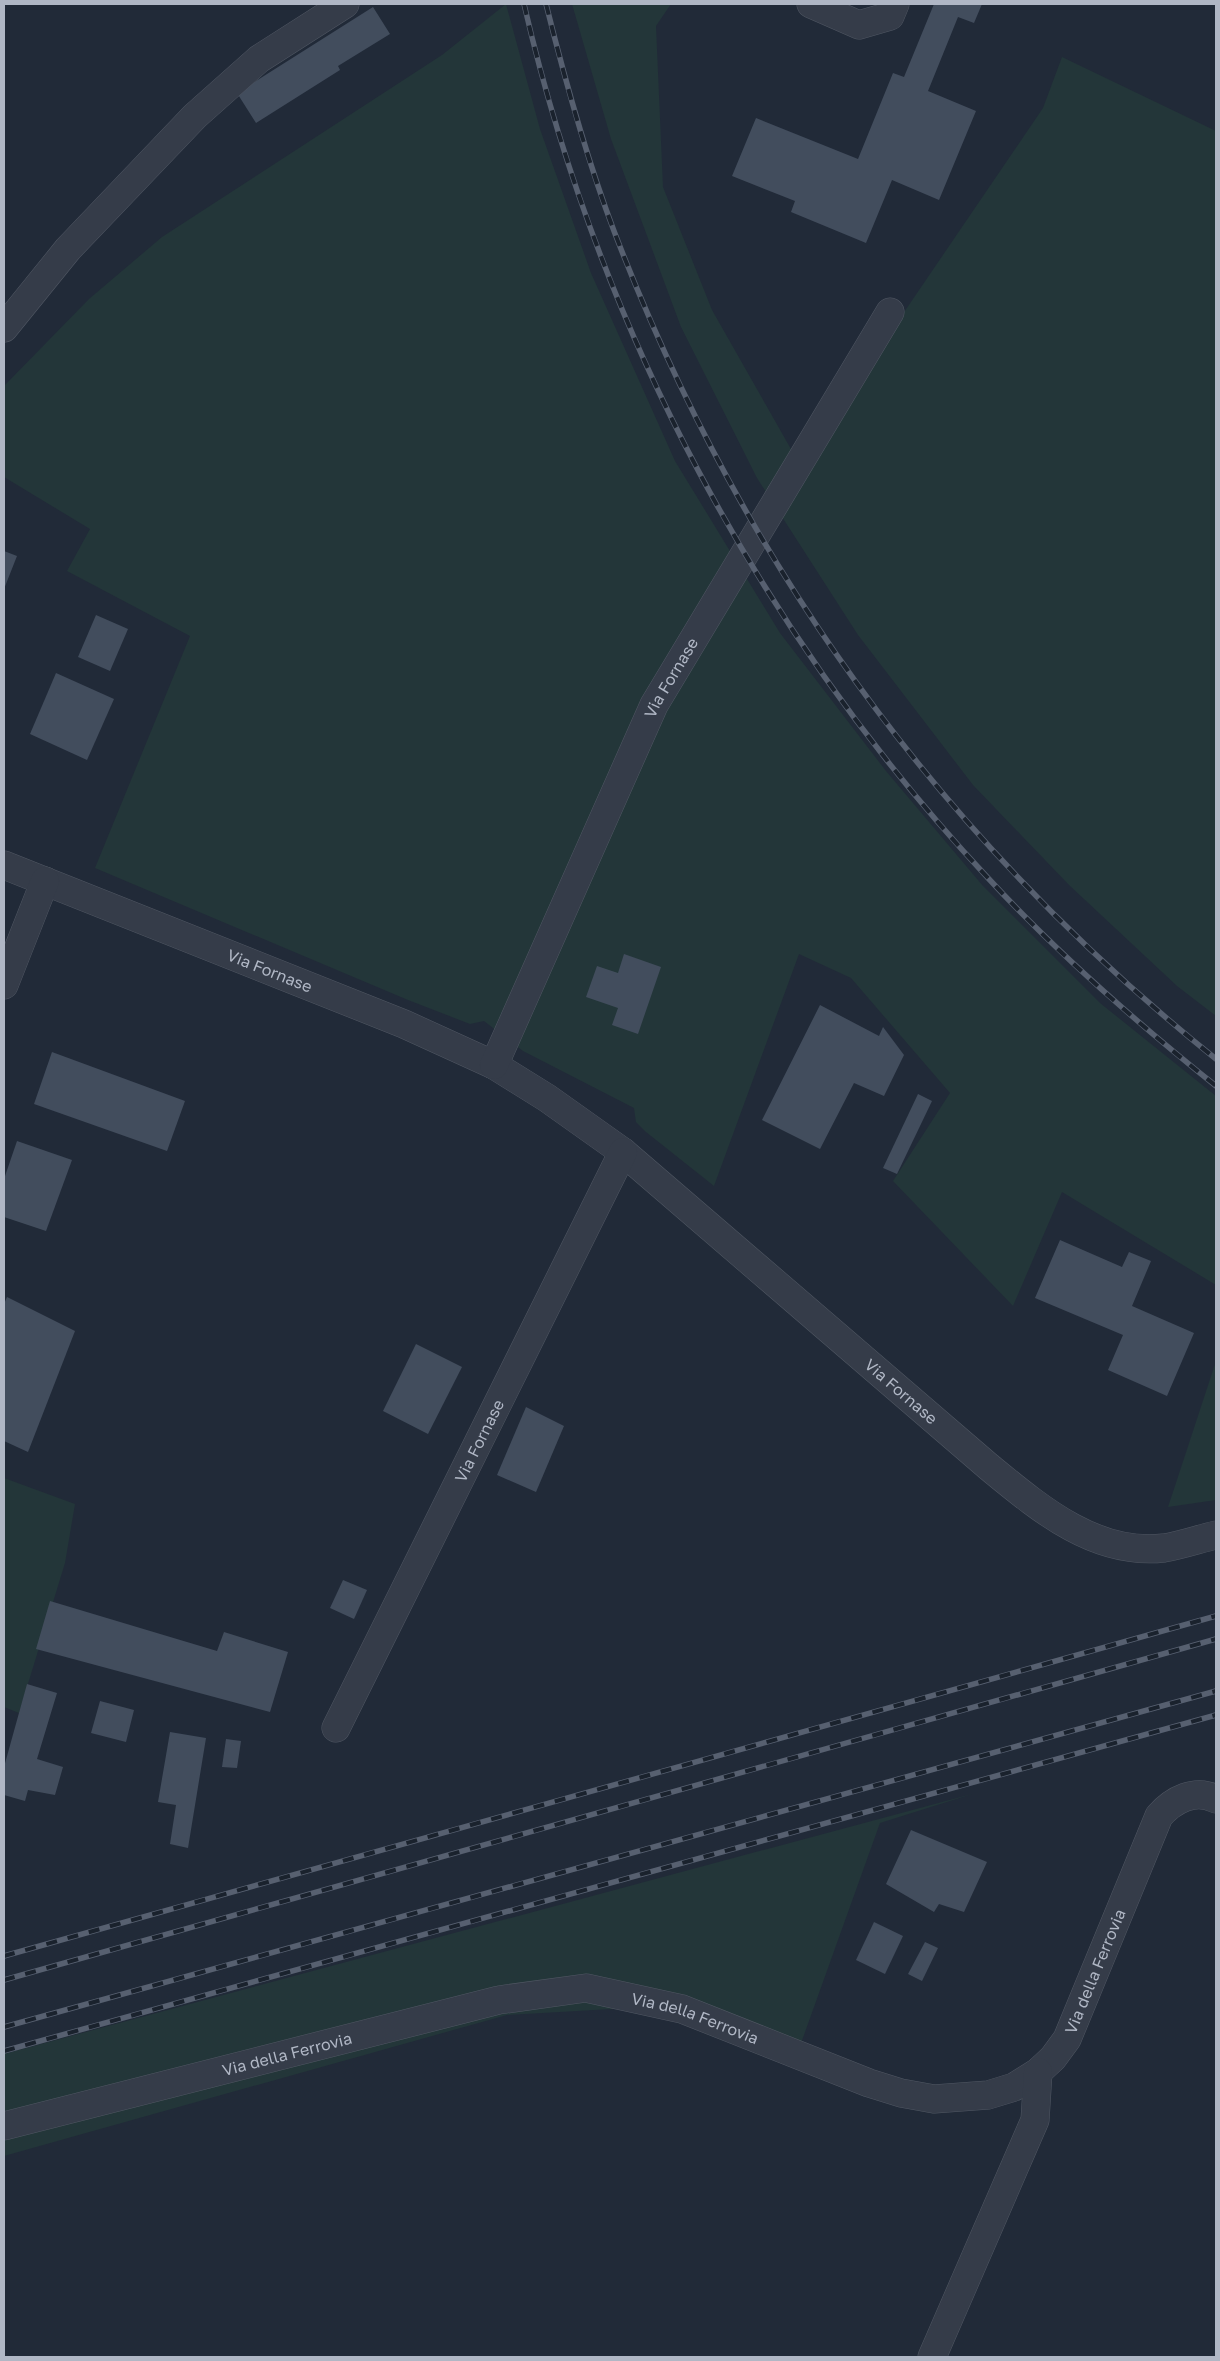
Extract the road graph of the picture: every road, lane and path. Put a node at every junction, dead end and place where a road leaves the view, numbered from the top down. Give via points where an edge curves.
1 (345, 4) edge
2 (812, 4) edge
3 (895, 4) edge
4 (890, 312) dead end
5 (4, 328) edge
6 (4, 865) edge
7 (45, 881) junction
8 (4, 984) edge
9 (494, 1066) junction
10 (623, 1152) junction
11 (1216, 1535) edge
12 (336, 1728) dead end
13 (1216, 1799) edge
14 (1038, 2072) junction
15 (4, 2126) edge
16 (932, 2357) edge

1 - 5 street via 259,59 195,116 68,250
2 - 3 street via 859,25 890,16
4 - 9 street, Via Fornase via 654,705
6 - 7 street, Via Fornase
7 - 8 street
7 - 9 street, Via Fornase via 404,1024
9 - 10 street, Via Fornase via 547,1098
10 - 11 street, Via Fornase via 1036,1506 1101,1541 1132,1548 1164,1548
10 - 12 street, Via Fornase
13 - 14 street, Via della Ferrovia via 1206,1794 1194,1794 1174,1802 1159,1816 1068,2039
14 - 15 street, Via della Ferrovia via 1014,2087 988,2095 934,2099 869,2083 682,2009 586,1988 499,2000
14 - 16 street via 1035,2120

